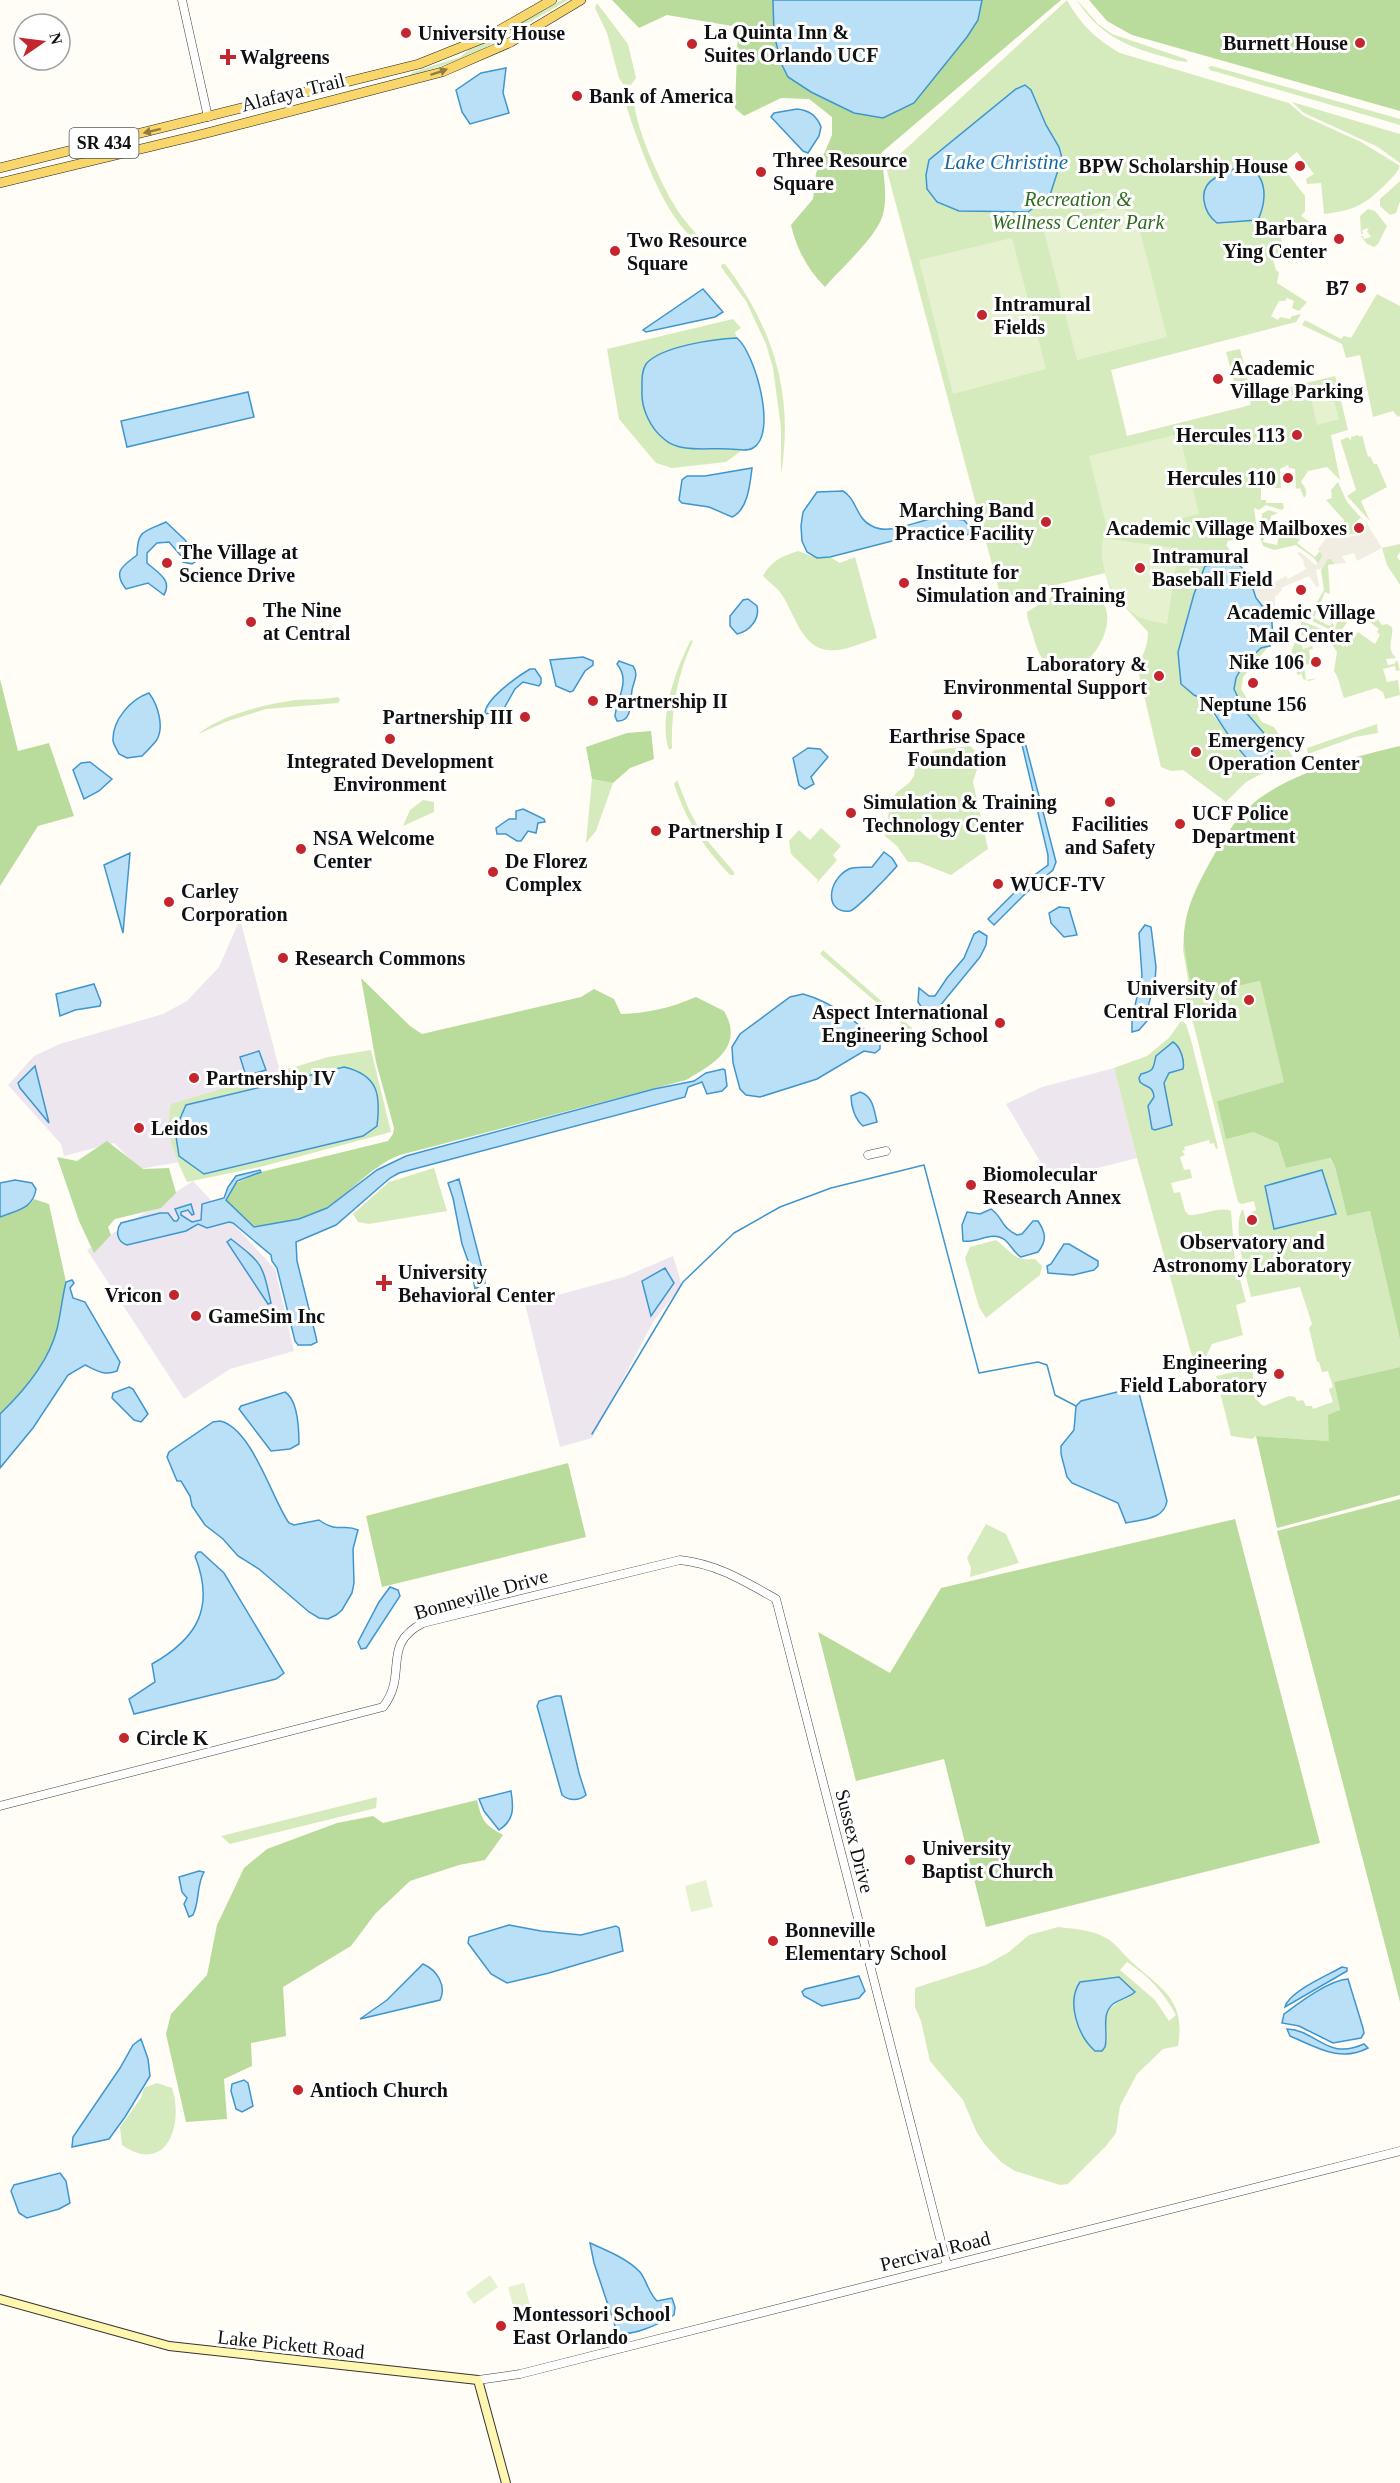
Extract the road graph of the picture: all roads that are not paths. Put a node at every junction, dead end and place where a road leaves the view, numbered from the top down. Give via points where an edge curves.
1 (182, 0) edge
2 (552, 0) edge
3 (581, 0) edge
4 (419, 64) junction
5 (398, 69) junction
6 (403, 83) junction
7 (382, 88) junction
8 (208, 117) junction
9 (0, 168) edge
10 (0, 183) edge
11 (886, 1150) dead end
12 (868, 1155) dead end
13 (776, 1599) joint
14 (0, 1806) edge
15 (1400, 2151) edge
16 (947, 2265) junction
17 (0, 2299) edge
18 (478, 2380) junction
19 (506, 2483) edge

1 - 8 street
2 - 4 main road, Alafaya Trail / SR 434 via 489,36
6 -> 3 main road, Alafaya Trail / SR 434 via 494,50
4 - 5 main road, Alafaya Trail / SR 434
4 - 6 main road via 407,73
5 - 7 main road
5 - 8 main road, Alafaya Trail / SR 434
6 - 7 main road, Alafaya Trail / SR 434
7 - 10 main road, Alafaya Trail / SR 434
8 -> 9 main road, Alafaya Trail / SR 434
11 - 12 street
13 - 14 street, Bonneville Drive via 732,1573 680,1560 423,1623 402,1639 396,1684 383,1707
13 - 16 street, Sussex Drive
15 - 16 street, Percival Road
16 - 18 street, Percival Road via 520,2374
17 - 18 main road, Lake Pickett Road via 169,2346
18 - 19 main road

